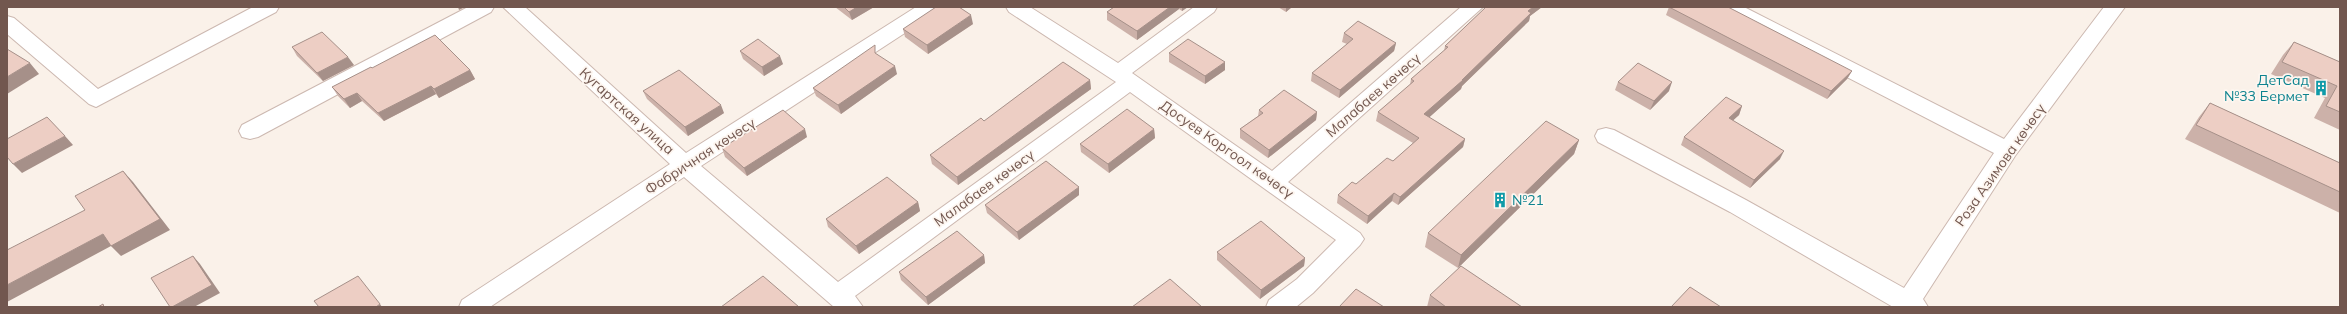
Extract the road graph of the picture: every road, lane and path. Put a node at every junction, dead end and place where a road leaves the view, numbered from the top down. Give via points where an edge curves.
1 (269, 7) edge
2 (484, 7) edge
3 (513, 7) edge
4 (930, 7) edge
5 (1016, 7) edge
6 (1206, 7) edge
7 (1473, 7) edge
8 (1728, 7) edge
9 (2115, 7) edge
10 (7, 23) edge
11 (1125, 77) junction
12 (250, 131) dead end
13 (1606, 136) dead end
14 (2006, 150) junction
15 (686, 165) junction
16 (1274, 182) junction
17 (845, 301) edge
18 (1909, 306) edge
19 (471, 307) edge
20 (1278, 307) edge

1 - 10 street via 96,100
2 - 12 street
3 - 15 street, Кугартская улица
4 - 15 street, Фабричная көчөсү
5 - 11 street, Досуев Коргоол көчөсү
6 - 11 street, Малабаев көчөсү
7 - 16 street, Малабаев көчөсү
8 - 14 street
9 - 14 street, Роза Азимова көчөсү
11 - 16 street, Досуев Коргоол көчөсү
11 - 17 street, Малабаев көчөсү
13 - 18 street via 1738,206
14 - 18 street, Роза Азимова көчөсү
15 - 17 street, Кугартская улица
15 - 19 street, Фабричная көчөсү
16 - 20 street, Досуев Коргоол көчөсү via 1352,239 1305,286

